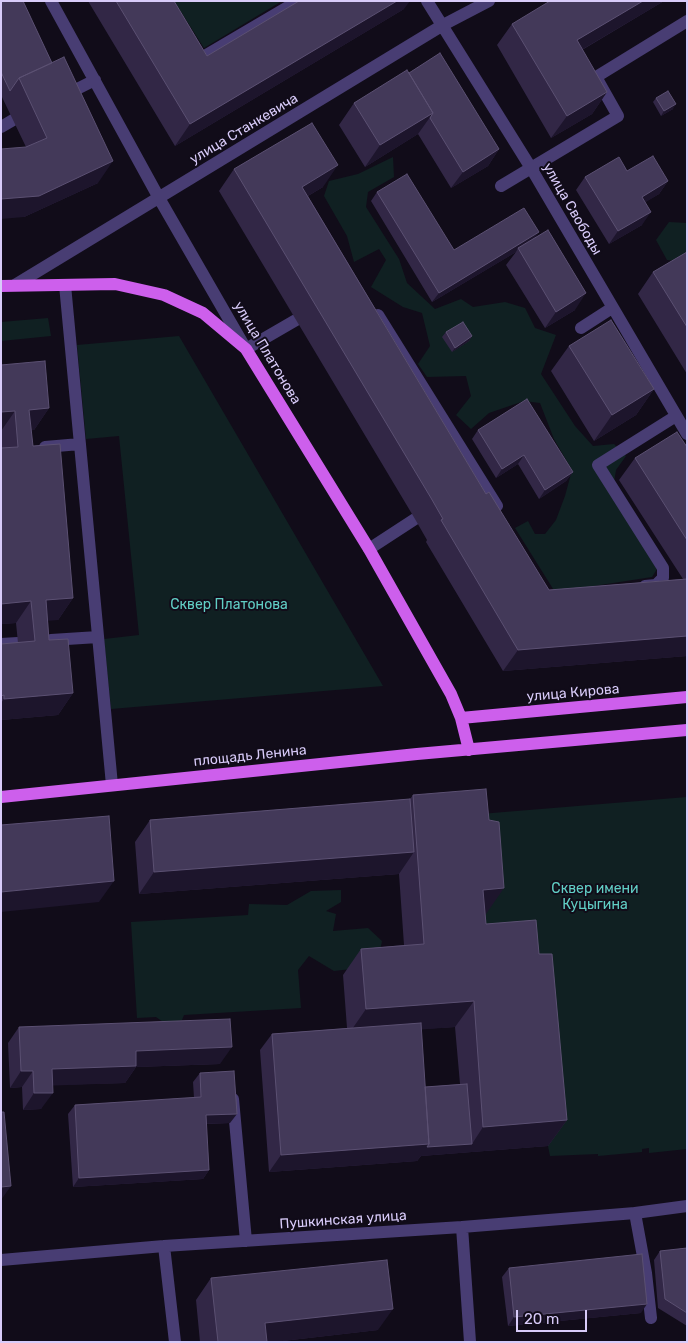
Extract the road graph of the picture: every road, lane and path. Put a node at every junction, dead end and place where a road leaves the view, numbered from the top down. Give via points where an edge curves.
1 (52, 1) edge
2 (298, 1) edge
3 (427, 1) edge
4 (489, 1) edge
5 (687, 21) edge
6 (443, 26) junction
7 (189, 45) edge
8 (95, 80) junction
9 (58, 98) edge
10 (13, 120) dead end
11 (1, 127) edge
12 (530, 168) junction
13 (501, 186) dead end
14 (159, 198) junction
15 (65, 284) junction
16 (15, 285) junction
17 (1, 286) edge
18 (372, 304) edge
19 (612, 308) junction
20 (296, 320) dead end
21 (582, 328) dead end
22 (246, 349) junction
23 (676, 416) junction
24 (687, 434) edge
25 (80, 444) junction
26 (34, 448) edge
27 (502, 515) edge
28 (416, 520) dead end
29 (369, 549) junction
30 (630, 588) edge
31 (98, 637) junction
32 (42, 641) edge
33 (18, 643) edge
34 (1, 644) edge
35 (687, 697) edge
36 (461, 718) junction
37 (687, 730) edge
38 (469, 750) junction
39 (112, 785) junction
40 (1, 797) edge
41 (232, 1090) edge
42 (687, 1206) edge
43 (635, 1213) junction
44 (462, 1227) junction
45 (246, 1241) junction
46 (164, 1246) junction
47 (1, 1260) edge
48 (651, 1318) dead end
49 (175, 1342) edge
50 (470, 1342) edge

1 - 8 street, улица Платонова
2 - 7 street via 198,60
3 - 6 street, улица Свободы
4 - 6 street, улица Станкевича
5 - 12 street via 596,77 618,116
6 - 12 street, улица Свободы
6 - 14 street, улица Станкевича
8 - 9 street
8 - 14 street, улица Платонова
10 - 11 street
12 - 13 street
12 - 19 street, улица Свободы
14 - 16 street, улица Станкевича
14 - 22 street, улица Платонова
15 - 16 main road
15 - 22 main road via 115,284 164,295 203,313
15 - 25 street
16 - 17 main road
18 - 27 street via 478,484
19 - 21 street
19 - 23 street, улица Свободы
20 - 22 street
22 - 29 main road, улица Платонова
23 - 24 street, улица Свободы
23 - 30 street via 598,465 663,568 663,578 656,585
25 - 26 street
25 - 31 street
28 - 29 street
29 - 36 main road, улица Платонова via 451,694
31 - 32 street
31 - 39 street
33 - 34 street
35 - 36 main road, улица Кирова
36 - 38 main road
37 - 38 main road
38 - 39 main road, площадь Ленина
39 - 40 main road, площадь Ленина
41 - 45 street
42 - 43 street, Пушкинская улица
43 - 44 street, Пушкинская улица
43 - 48 street
44 - 45 street, Пушкинская улица
44 - 50 street
45 - 46 street, Пушкинская улица
46 - 47 street, Пушкинская улица
46 - 49 street

